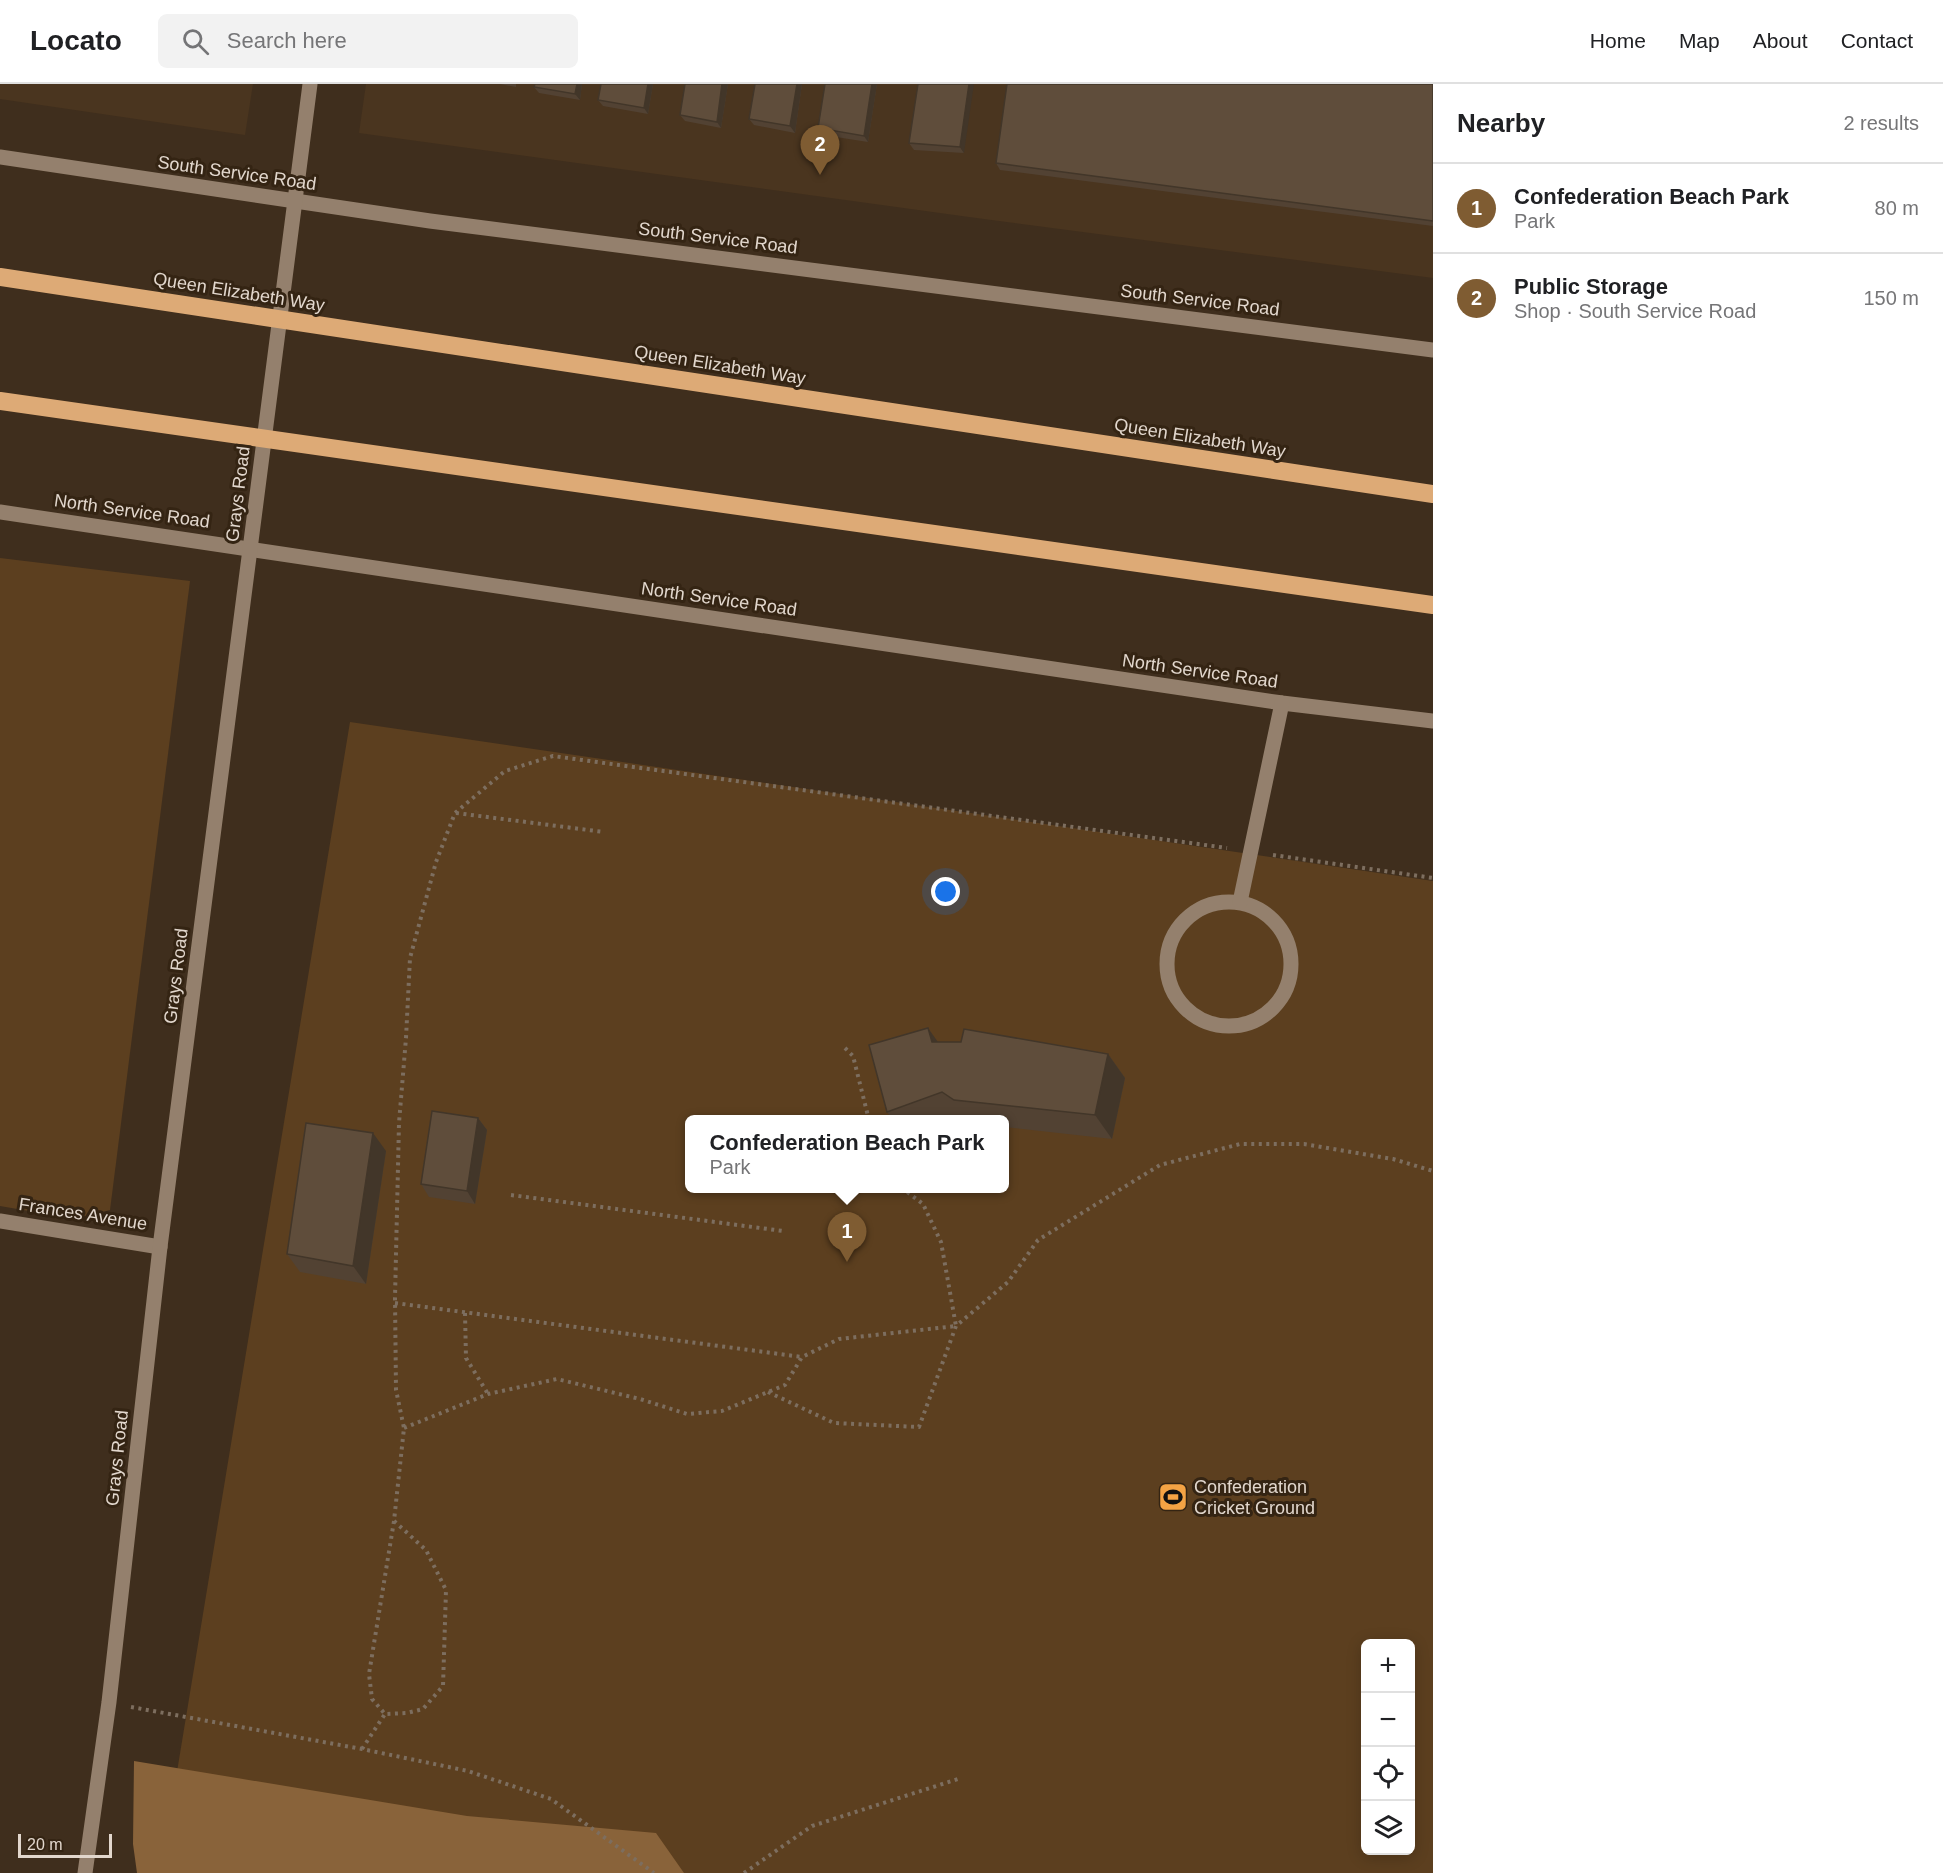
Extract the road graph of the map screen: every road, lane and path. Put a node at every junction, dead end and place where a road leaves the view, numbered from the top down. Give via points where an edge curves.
1 (310, 84) edge
2 (0, 157) edge
3 (0, 277) edge
4 (1433, 350) edge
5 (0, 400) edge
6 (1433, 494) edge
7 (0, 512) edge
8 (1433, 605) edge
9 (1282, 703) junction
10 (1433, 721) edge
11 (455, 813) junction
12 (604, 832) dead end
13 (1216, 847) dead end
14 (1283, 856) dead end
15 (1433, 878) edge
16 (1240, 902) junction
17 (845, 1048) dead end
18 (868, 1115) edge
19 (1433, 1171) edge
20 (908, 1193) edge
21 (511, 1195) dead end
22 (0, 1221) edge
23 (783, 1231) dead end
24 (160, 1247) junction
25 (395, 1303) junction
26 (465, 1313) junction
27 (956, 1326) junction
28 (802, 1357) junction
29 (768, 1392) junction
30 (488, 1394) junction
31 (404, 1428) junction
32 (394, 1521) junction
33 (108, 1702) junction
34 (385, 1714) junction
35 (362, 1749) junction
36 (958, 1779) dead end
37 (85, 1873) edge
38 (654, 1873) edge
39 (744, 1873) edge

1 - 24 street, Grays Road
2 - 4 street, South Service Road via 430,221
3 - 6 highway, Queen Elizabeth Way
5 - 8 highway
7 - 9 street, North Service Road
9 - 10 street, North Service Road
9 - 16 street
11 - 12 path
11 - 13 path via 505,771 553,756
11 - 25 path via 436,862 410,958 399,1124
14 - 15 path
16 - 16 street via 1198,908 1182,921 1170,939 1168,981 1177,1000 1192,1015 1211,1024 1251,1023 1269,1012 1290,979 1292,958 1282,931 1259,909
17 - 18 path via 853,1056
19 - 27 path via 1304,1144 1240,1144 1160,1165 1038,1240 1008,1282
20 - 27 path via 922,1204 941,1242
21 - 23 path
22 - 24 street, Frances Avenue
24 - 33 street, Grays Road
25 - 26 path
25 - 31 path via 396,1390
26 - 28 path
26 - 30 path via 466,1358
27 - 28 path via 839,1339
27 - 29 path via 918,1427 834,1423
28 - 29 path via 785,1385
29 - 30 path via 722,1411 687,1414 557,1379
30 - 31 path
31 - 32 path
32 - 34 path via 369,1674 372,1699
32 - 34 path via 426,1550 446,1590 443,1686 423,1709
33 - 35 path
33 - 37 street, Grays Road
34 - 35 path
35 - 38 path via 468,1771 551,1799
36 - 39 path via 812,1826

